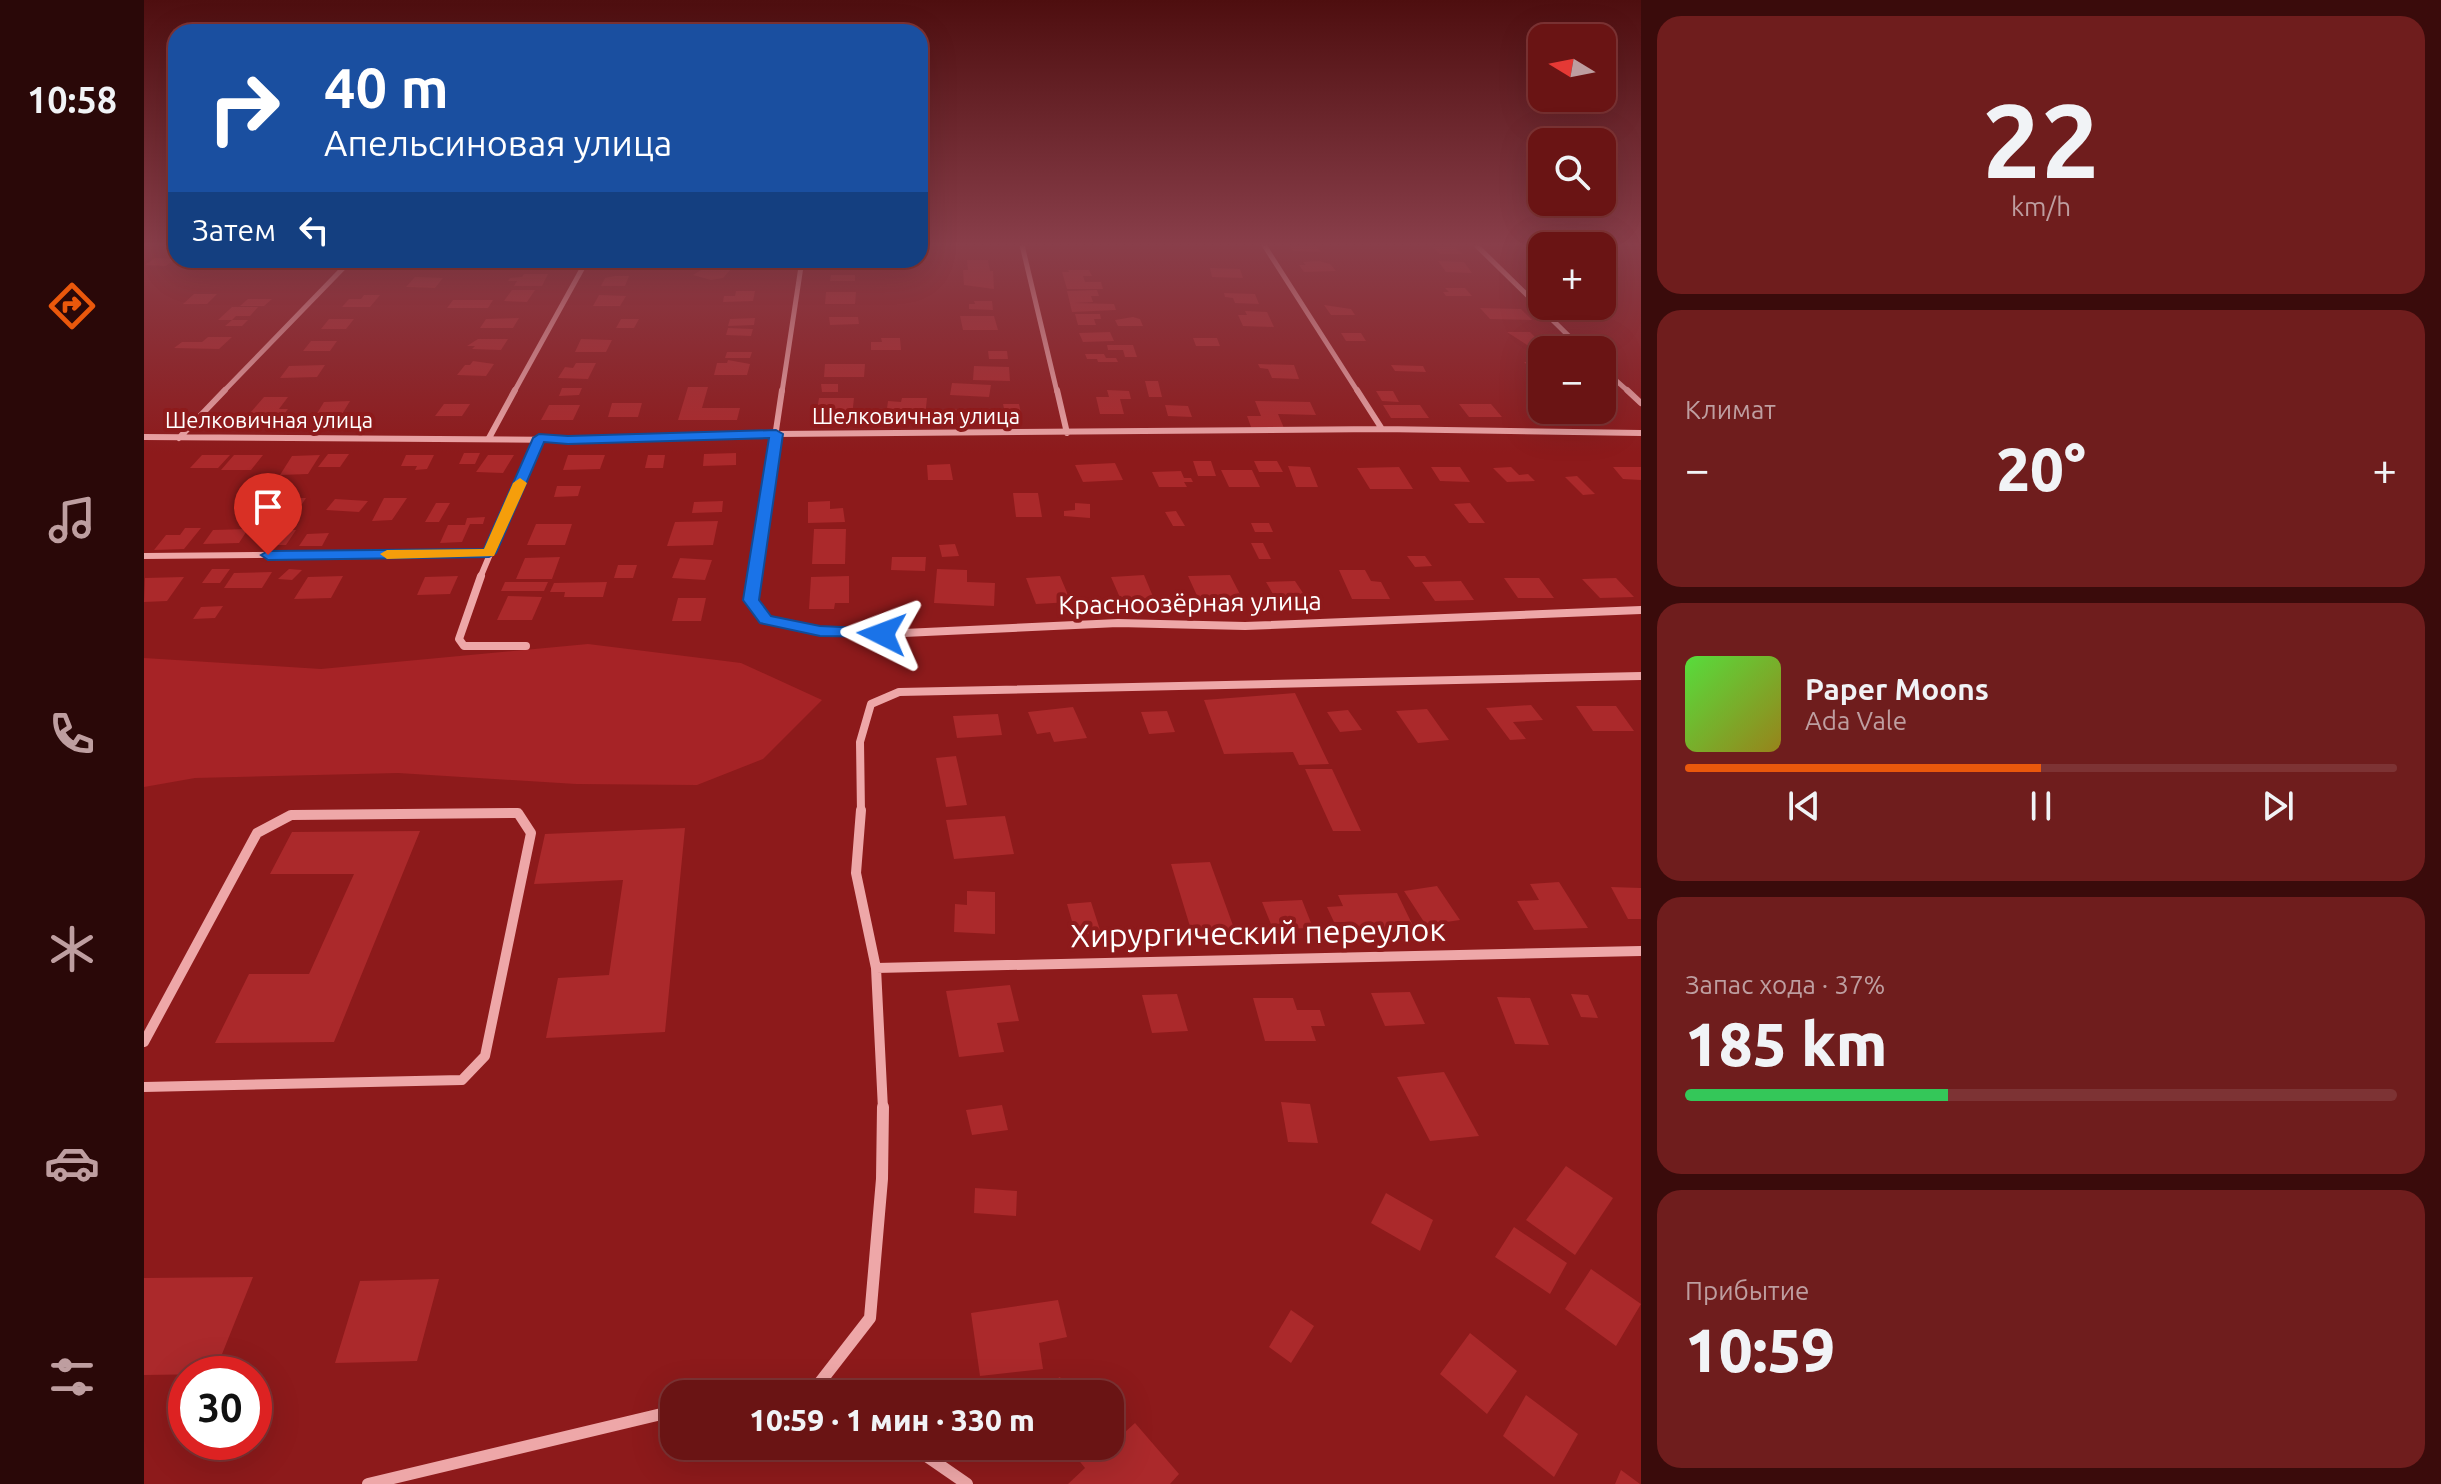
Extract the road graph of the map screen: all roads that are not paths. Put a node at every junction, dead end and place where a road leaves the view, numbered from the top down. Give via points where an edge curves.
1 (299, 314) edge
2 (557, 314) edge
3 (794, 314) edge
4 (1039, 314) edge
5 (1308, 314) edge
6 (1547, 314) edge
7 (1569, 336) edge
8 (1616, 381) edge
9 (1641, 403) edge
10 (1382, 429) junction
11 (1067, 433) junction
12 (1641, 433) edge
13 (776, 434) junction
14 (144, 437) edge
15 (179, 438) junction
16 (489, 438) junction
17 (539, 438) junction
18 (489, 553) junction
19 (144, 556) edge
20 (1641, 610) edge
21 (526, 646) dead end
22 (1641, 676) edge
23 (1641, 951) edge
24 (876, 968) junction
25 (144, 1042) edge
26 (144, 1087) edge
27 (822, 1380) edge
28 (660, 1414) edge
29 (932, 1460) edge
30 (368, 1484) edge
31 (967, 1484) edge

1 - 15 street
2 - 16 street
3 - 13 street
4 - 11 street
5 - 10 street
6 - 7 street
8 - 9 street
10 - 11 street, Шелковичная улица
10 - 12 street, Шелковичная улица
11 - 13 street, Шелковичная улица
13 - 17 street, Шелковичная улица
13 - 20 street, Красноозёрная улица via 751,600 766,619 820,631 882,634 1118,623 1245,626
14 - 15 street, Шелковичная улица
15 - 16 street, Шелковичная улица
16 - 17 street, Шелковичная улица
17 - 18 street
18 - 19 street
18 - 21 street via 459,639 464,646
22 - 24 street via 899,692 871,704 860,742 856,873
23 - 24 street, Хирургический переулок
24 - 27 street via 882,1179 870,1318
25 - 26 street via 257,833 291,815 518,813 531,833 485,1056 462,1080
28 - 30 street
29 - 31 street

